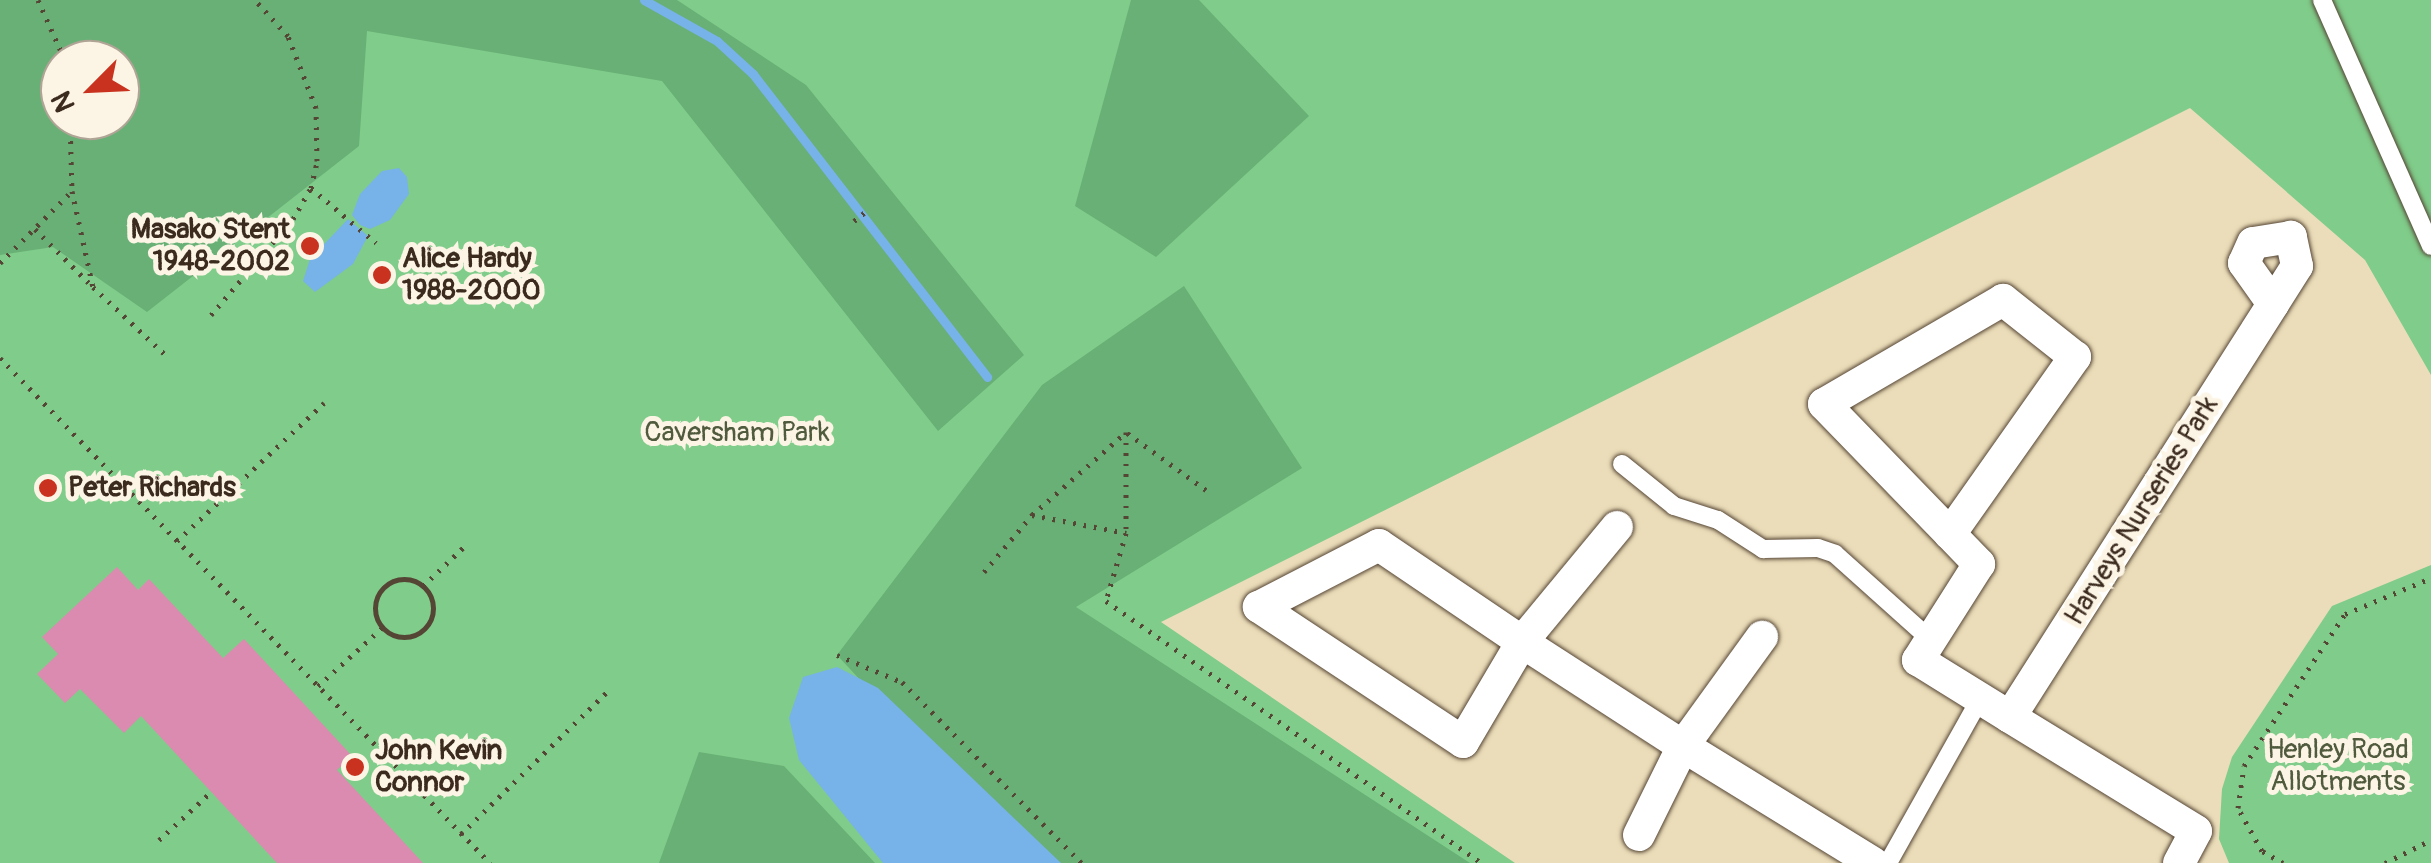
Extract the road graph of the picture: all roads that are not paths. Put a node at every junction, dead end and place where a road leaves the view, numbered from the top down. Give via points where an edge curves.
1 (2322, 0) edge
2 (2431, 246) edge
3 (2273, 304) dead end
4 (1622, 464) dead end
5 (1617, 528) dead end
6 (1950, 534) junction
7 (1762, 637) dead end
8 (1931, 640) junction
9 (1522, 642) junction
10 (1980, 698) junction
11 (2010, 718) junction
12 (1683, 746) junction
13 (1639, 834) dead end
14 (1874, 863) edge
15 (1888, 863) edge
16 (2179, 863) edge

1 - 2 lane
3 - 11 street, Harveys Nurseries Park
4 - 8 lane via 1674,506 1718,520 1763,549 1835,554
5 - 9 street
6 - 6 street via 1824,404 2003,300 2075,357
6 - 8 street via 1979,564
7 - 12 street
8 - 10 street via 1918,660
9 - 9 street via 1463,742 1259,608 1379,545
9 - 12 street
10 - 11 street
10 - 15 lane
11 - 16 street via 2196,831
12 - 13 street
12 - 14 street

